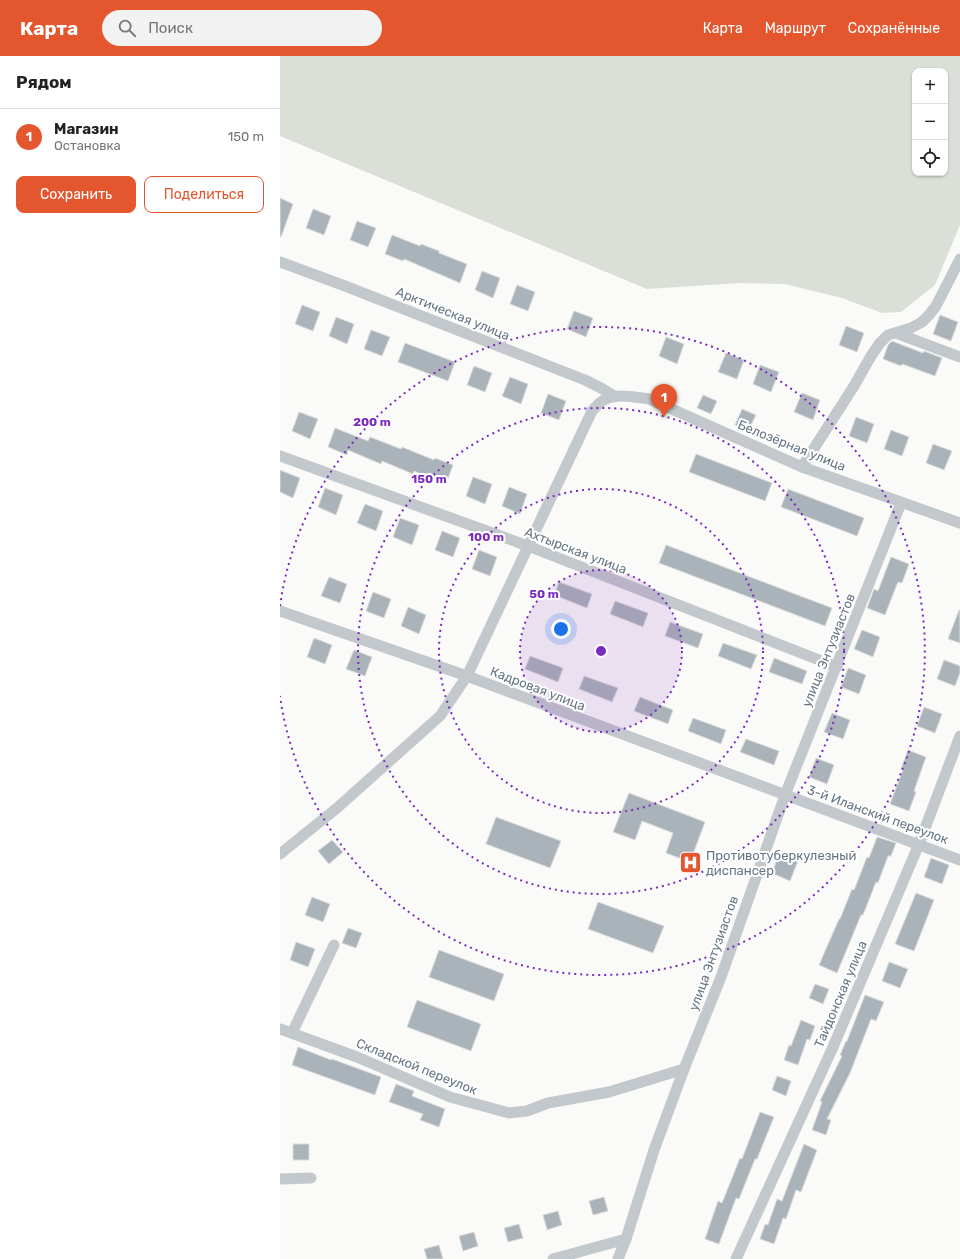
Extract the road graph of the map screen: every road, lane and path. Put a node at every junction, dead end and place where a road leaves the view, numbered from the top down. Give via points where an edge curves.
1 (960, 259) edge
2 (280, 262) edge
3 (896, 333) junction
4 (960, 357) edge
5 (614, 396) junction
6 (280, 456) edge
7 (802, 468) junction
8 (901, 502) junction
9 (960, 523) edge
10 (528, 546) junction
11 (280, 611) edge
12 (837, 667) junction
13 (468, 676) junction
14 (960, 736) edge
15 (785, 795) junction
16 (919, 844) junction
17 (280, 854) edge
18 (960, 860) edge
19 (334, 945) dead end
20 (280, 1029) edge
21 (292, 1033) junction
22 (684, 1069) junction
23 (311, 1178) dead end
24 (280, 1179) edge
25 (626, 1239) junction
26 (553, 1259) edge
27 (618, 1259) edge
28 (736, 1259) edge

1 - 3 street via 929,316 911,328
2 - 5 street, Арктическая улица via 585,380
3 - 4 street
3 - 7 street via 888,335 871,356
5 - 7 street, Белозёрная улица via 649,399
5 - 10 street via 601,401 592,411
6 - 10 street, Ахтырская улица
7 - 8 street, Белозёрная улица
8 - 9 street, Белозёрная улица
8 - 12 street, улица Энтузиастов
10 - 12 street, Ахтырская улица
10 - 13 street
11 - 13 street, Кадровая улица
12 - 15 street, улица Энтузиастов
13 - 15 street, Кадровая улица
13 - 17 street via 440,716 337,808
14 - 16 street, Тайдонская улица
15 - 16 street, 3-й Иланский переулок
15 - 22 street, улица Энтузиастов via 721,977
16 - 18 street, 3-й Иланский переулок
16 - 28 street, Тайдонская улица via 833,1047
19 - 21 street
20 - 21 street, Складской переулок
21 - 22 street, Складской переулок via 450,1096 510,1113 609,1092
22 - 25 street, улица Энтузиастов via 654,1150
23 - 24 street
25 - 26 street
25 - 27 street, улица Энтузиастов

